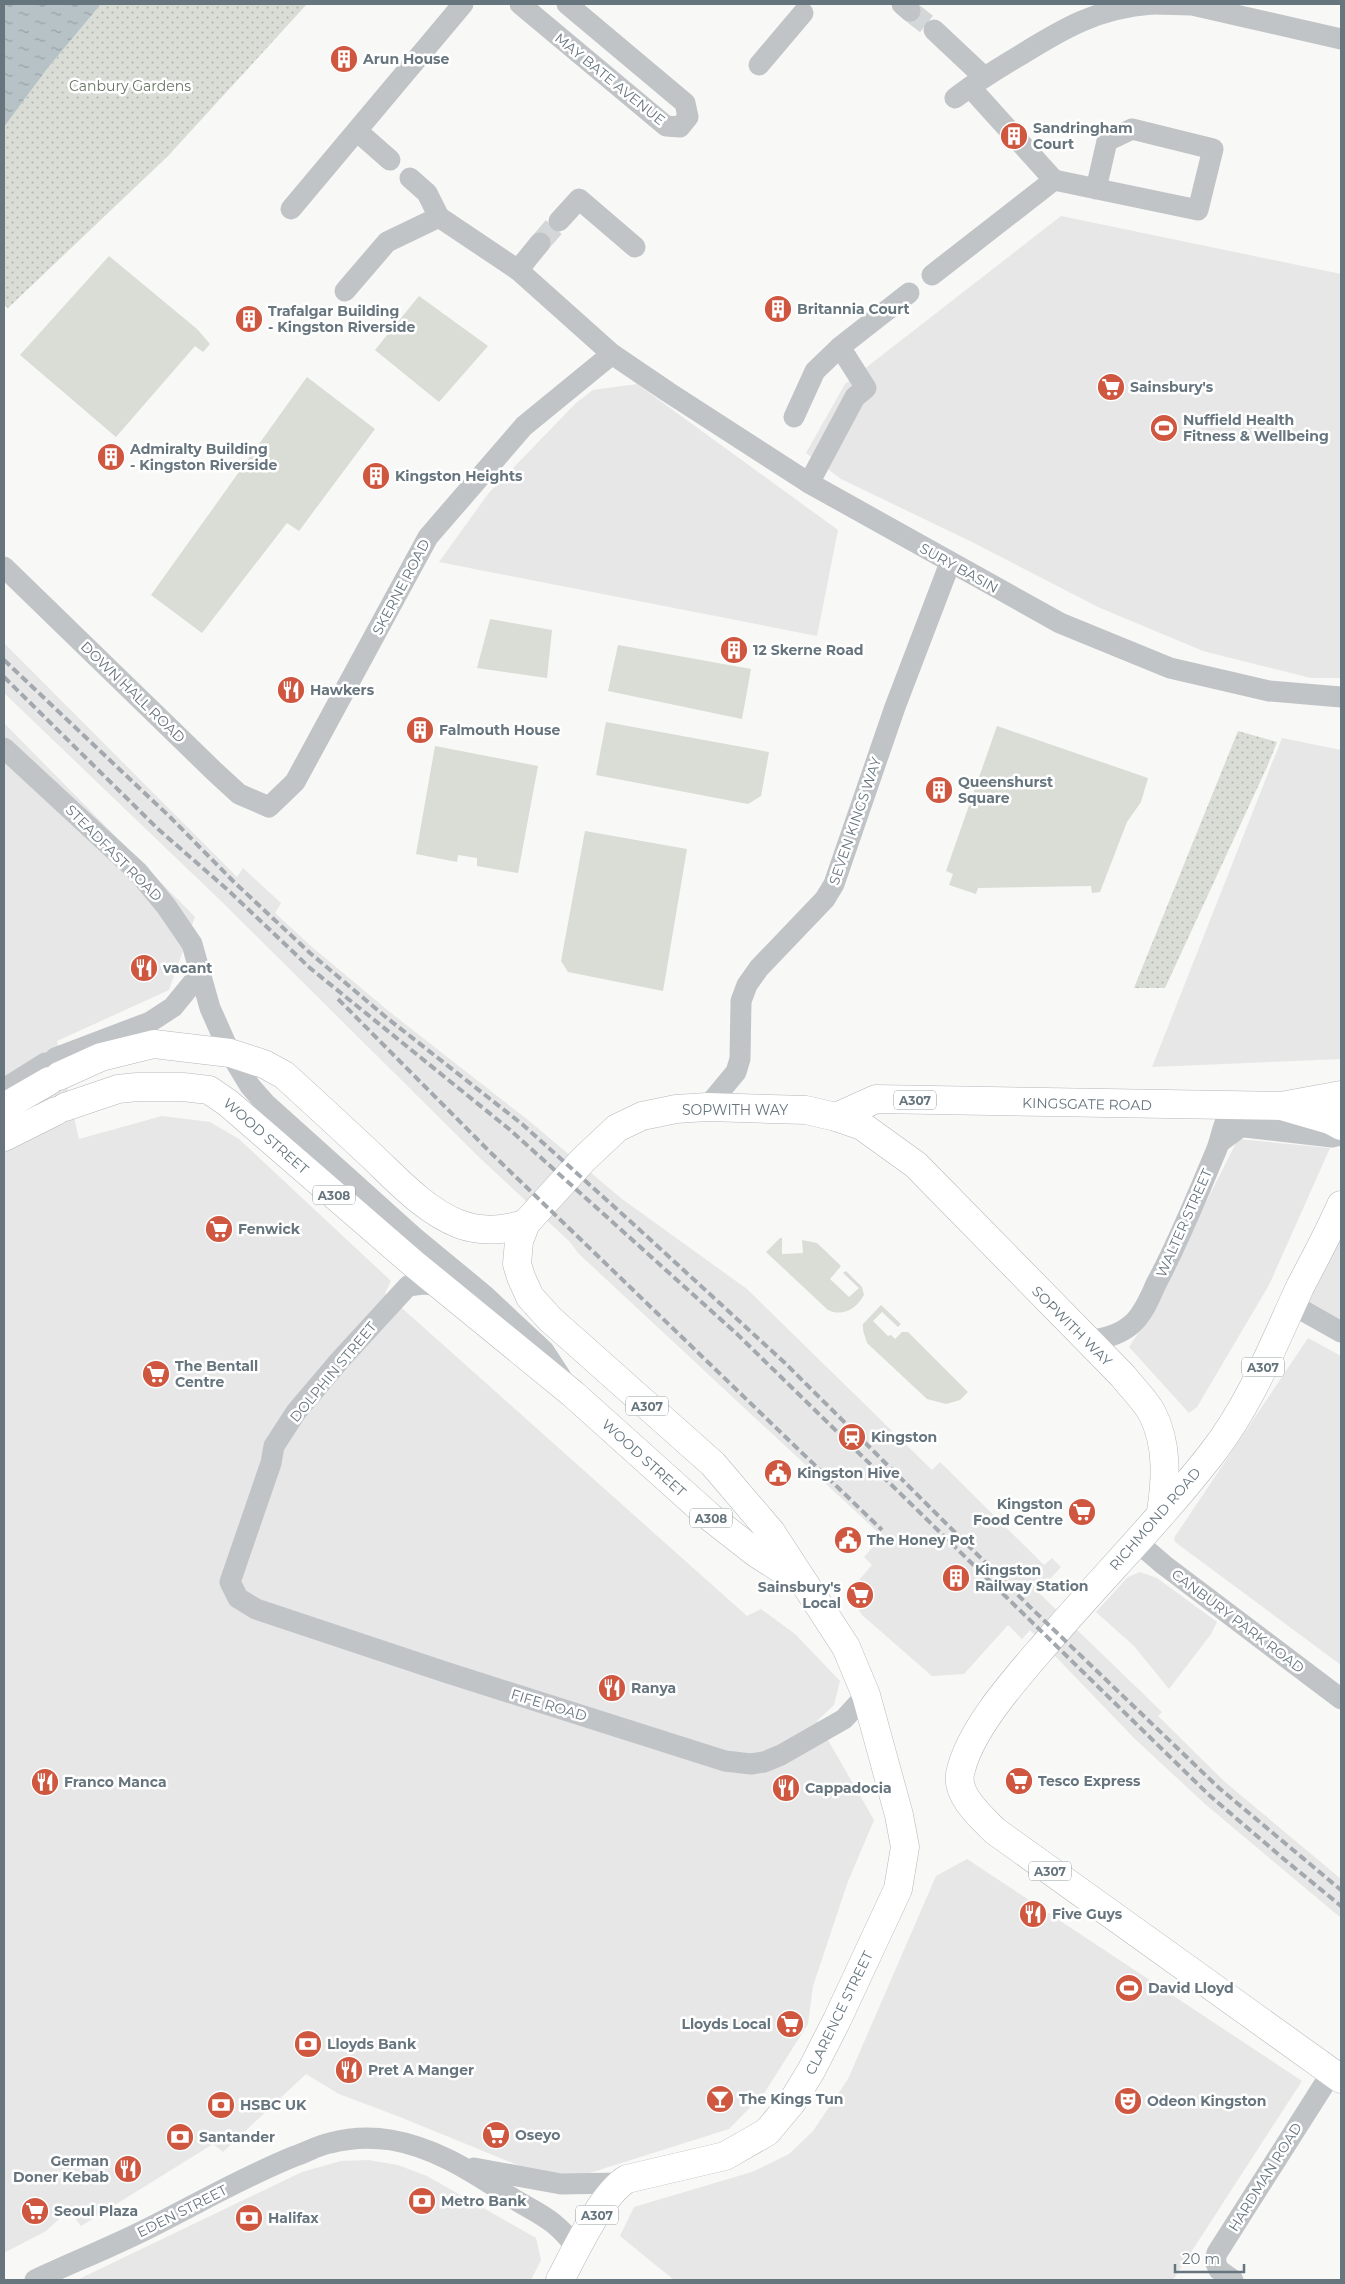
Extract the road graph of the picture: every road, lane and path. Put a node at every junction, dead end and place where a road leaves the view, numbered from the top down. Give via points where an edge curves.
1 (463, 4) edge
2 (520, 4) edge
3 (567, 4) edge
4 (1152, 4) edge
5 (803, 13) dead end
6 (934, 30) tunnel mouth
7 (1341, 39) edge
8 (759, 65) dead end
9 (970, 87) junction
10 (357, 131) junction
11 (390, 160) dead end
12 (410, 178) dead end
13 (1054, 180) junction
14 (1096, 189) junction
15 (291, 209) dead end
16 (439, 218) junction
17 (559, 221) tunnel mouth
18 (540, 243) tunnel mouth
19 (634, 247) dead end
20 (518, 270) junction
21 (932, 275) dead end
22 (345, 292) dead end
23 (909, 293) dead end
24 (840, 347) junction
25 (612, 354) junction
26 (794, 417) dead end
27 (809, 483) junction
28 (950, 563) junction
29 (4, 567) edge
30 (1341, 697) edge
31 (4, 748) edge
32 (269, 807) joint
33 (200, 974) junction
34 (230, 1054) junction
35 (52, 1069) junction
36 (1341, 1095) edge
37 (7, 1099) edge
38 (1240, 1106) junction
39 (1281, 1106) junction
40 (707, 1107) junction
41 (836, 1117) junction
42 (1341, 1126) edge
43 (1341, 1135) edge
44 (4, 1137) edge
45 (1220, 1142) junction
46 (1341, 1205) edge
47 (526, 1222) junction
48 (442, 1286) junction
49 (1293, 1305) junction
50 (1341, 1332) edge
51 (1087, 1341) junction
52 (573, 1394) junction
53 (1161, 1512) junction
54 (1136, 1541) junction
55 (230, 1582) joint
56 (804, 1584) junction
57 (866, 1696) junction
58 (1341, 1699) edge
59 (899, 1815) joint
60 (1336, 2075) edge
61 (330, 2143) joint
62 (466, 2167) junction
63 (620, 2183) junction
64 (577, 2250) junction
65 (35, 2280) edge
66 (560, 2280) edge
67 (1233, 2280) edge

1 - 10 street
2 - 3 street, MAY BATE AVENUE via 666,126 680,126 688,117 685,103
4 - 7 street via 1192,4
4 - 9 street via 1112,10 1065,27
5 - 8 street
6 - 9 street
9 - 13 street
10 - 11 street
10 - 15 street
12 - 16 street via 428,193
13 - 14 street
13 - 21 street
14 - 14 street via 1107,141 1132,129 1213,149 1198,210
16 - 20 street, SURY BASIN
16 - 22 street via 388,242
17 - 19 street via 579,199
18 - 20 street
20 - 25 street, SURY BASIN
23 - 24 street
24 - 26 street via 816,371
24 - 27 street via 866,388 855,397
25 - 27 street, SURY BASIN
25 - 32 street, SKERNE ROAD via 524,426 428,537 295,782
27 - 28 street, SURY BASIN
28 - 30 street, SURY BASIN via 1060,624 1170,668 1269,691
28 - 40 street, SEVEN KINGS WAY via 894,707 834,884 825,900 759,968 747,985 741,1001 740,1059 736,1072
29 - 32 street, DOWN HALL ROAD via 215,772 240,794
31 - 33 street, STEADFAST ROAD via 138,872 192,944
33 - 34 street, WOOD STREET via 210,1008
33 - 35 street via 173,1007 150,1022
34 - 35 main road via 154,1044
34 - 47 main road via 284,1074 410,1192 433,1209 460,1224 494,1230 511,1229
34 - 52 street, WOOD STREET via 265,1103 544,1351
35 - 37 main road
36 - 39 main road, KINGSGATE ROAD / A307
38 - 39 main road, KINGSGATE ROAD / A307
38 - 41 main road, KINGSGATE ROAD / A307 via 876,1099
38 - 45 street, WALTER STREET via 1229,1112
39 - 42 main road
40 - 41 main road, SOPWITH WAY / A307 via 806,1110
40 - 47 main road, SOPWITH WAY / A307 via 642,1116 618,1128 583,1160
41 - 51 main road, SOPWITH WAY / A307 via 862,1126 916,1165
43 - 45 street via 1332,1137 1246,1127 1239,1128
44 - 48 main road, WOOD STREET / A308 via 61,1109 118,1089 183,1087 209,1090
45 - 51 street, WALTER STREET via 1182,1234 1142,1312 1132,1324 1107,1338
46 - 49 main road, RICHMOND ROAD / A307
47 - 56 main road, SOPWITH WAY / A307 via 519,1241 517,1264 530,1297 550,1319 712,1464 771,1532
48 - 52 main road, WOOD STREET / A308
48 - 55 street, DOLPHIN STREET via 408,1286 296,1412 274,1446
49 - 50 street
49 - 53 main road, RICHMOND ROAD / A307 via 1230,1428
51 - 53 main road, SOPWITH WAY / A307 via 1123,1376 1151,1412 1163,1445 1166,1478
52 - 56 main road, WOOD STREET / A308 via 710,1517 756,1553
53 - 54 main road, RICHMOND ROAD / A307
54 - 58 street, CANBURY PARK ROAD
54 - 60 main road, RICHMOND ROAD / A307 via 992,1710 970,1744 960,1775 965,1795 995,1830
55 - 57 street, FIFE ROAD via 238,1598 256,1610 725,1761 751,1764 782,1755 844,1719
56 - 57 main road, WOOD STREET / A307 via 846,1647
57 - 59 main road, WOOD STREET / A307
59 - 63 main road, CLARENCE STREET / A307 via 904,1847 898,1889 812,2071 792,2102 767,2132 725,2156
60 - 67 street, HARDMAN ROAD via 1217,2253 1215,2261 1219,2270
61 - 62 street, CLARENCE STREET via 390,2140 432,2152
61 - 65 street, EDEN STREET via 270,2166 143,2231
62 - 63 street, CLARENCE STREET via 561,2184
62 - 64 street, CLARENCE STREET via 542,2213 568,2236
63 - 64 main road, A307 via 597,2214
64 - 66 main road, A307

